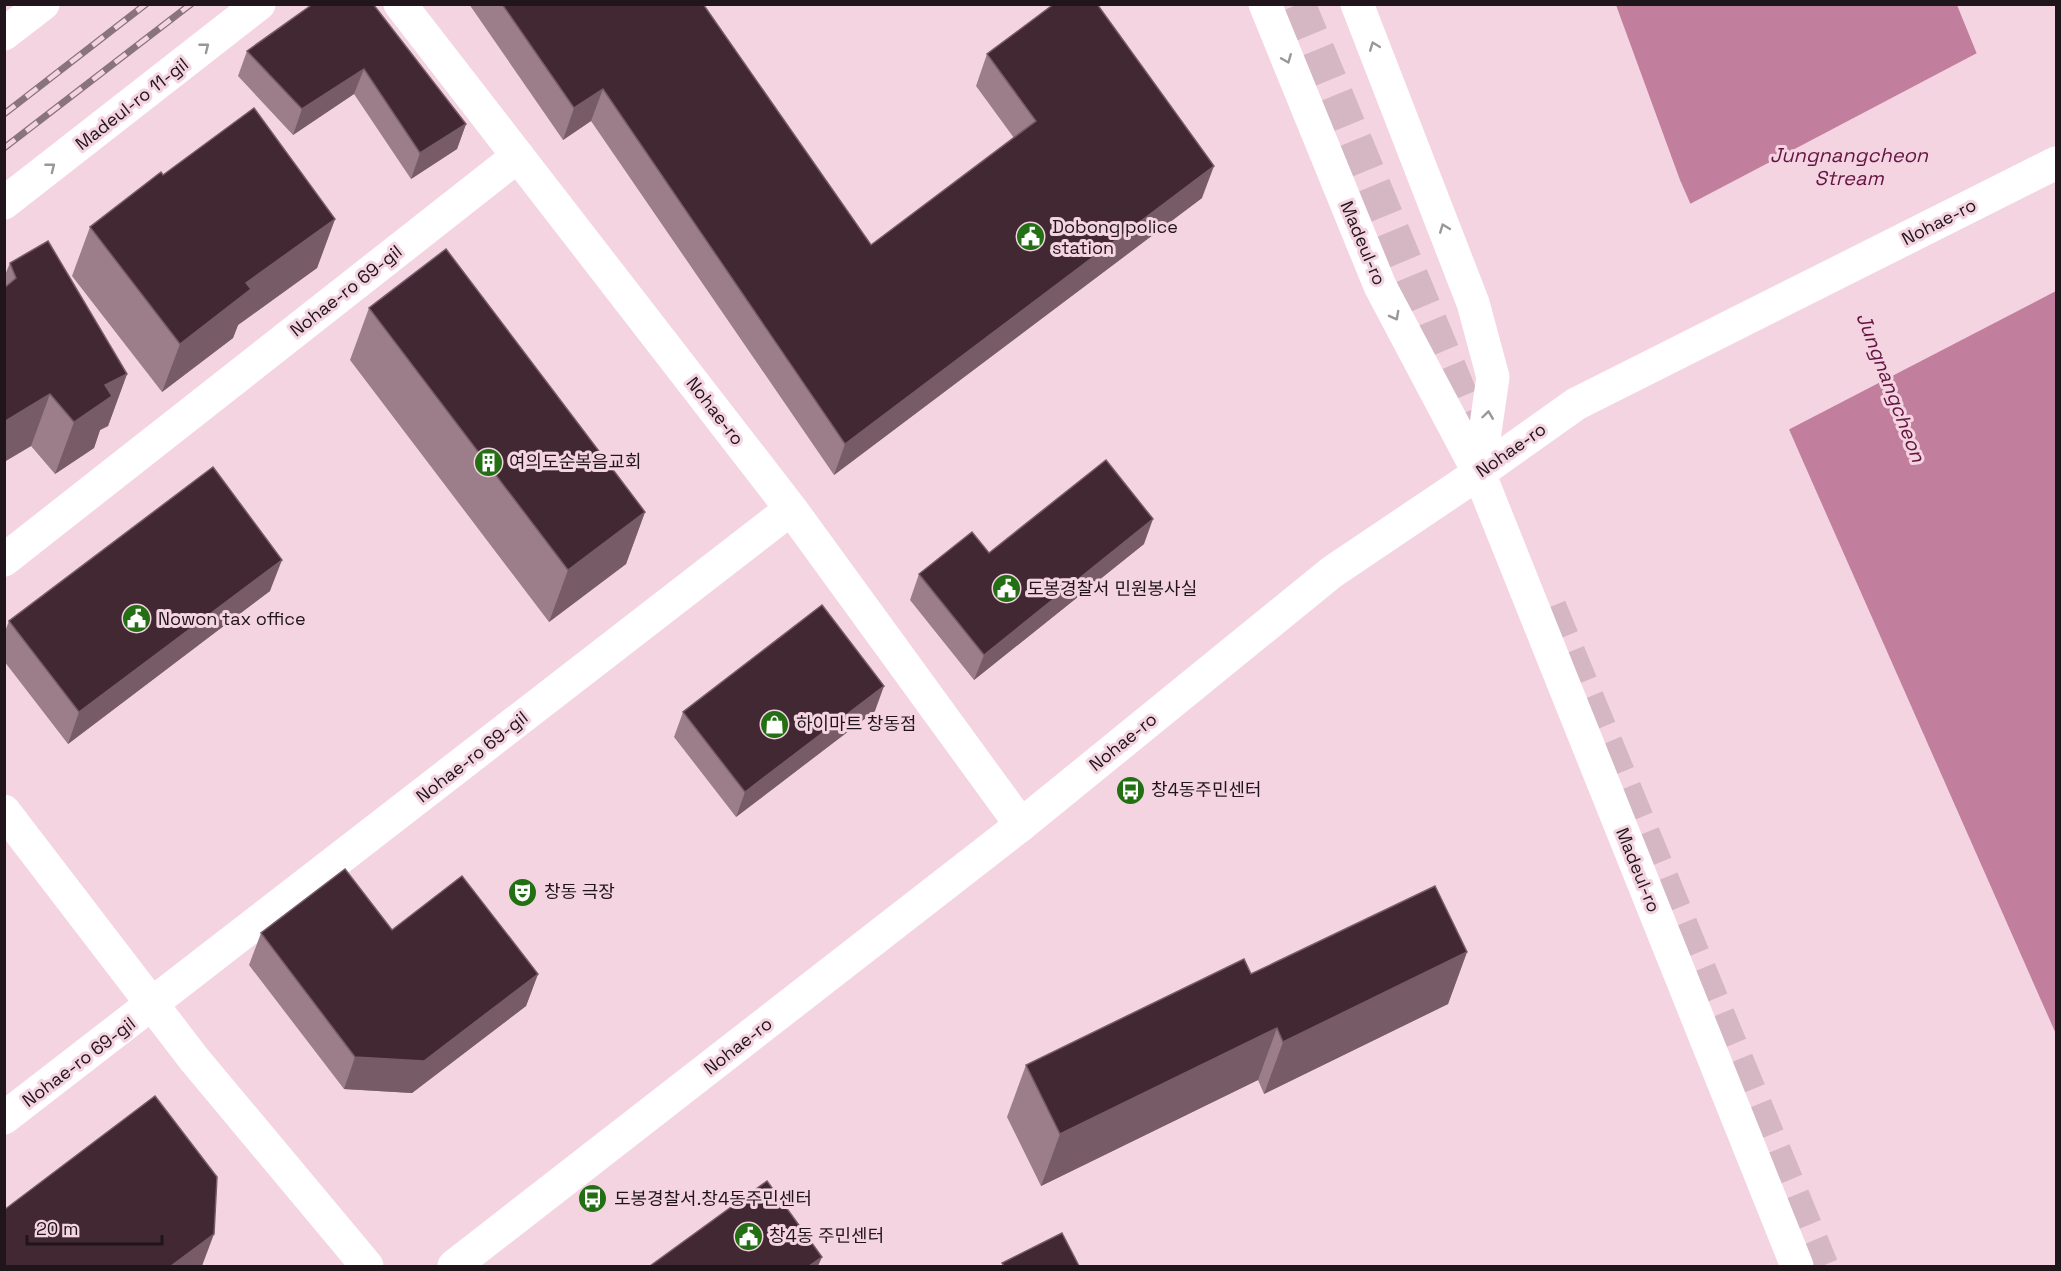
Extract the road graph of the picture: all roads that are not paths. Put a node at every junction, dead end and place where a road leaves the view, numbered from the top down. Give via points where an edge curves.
1 (43, 4) edge
2 (259, 4) edge
3 (400, 4) edge
4 (1265, 4) edge
5 (1357, 4) edge
6 (4, 34) edge
7 (518, 156) junction
8 (2056, 163) edge
9 (4, 203) edge
10 (1479, 473) junction
11 (791, 509) junction
12 (4, 560) edge
13 (4, 811) edge
14 (1021, 825) junction
15 (153, 1005) junction
16 (4, 1118) edge
17 (367, 1266) edge
18 (454, 1266) edge
19 (1797, 1266) edge

1 - 6 main road
9 -> 2 main road, Madeul-ro 11-gil
3 - 7 main road, Nohae-ro
4 -> 10 main road, Madeul-ro via 1380,286
10 -> 5 main road via 1493,377 1473,303
7 - 11 main road, Nohae-ro
7 - 12 main road, Nohae-ro 69-gil
8 - 10 main road, Nohae-ro via 1576,404
10 - 14 main road, Nohae-ro via 1332,572
10 - 19 main road, Madeul-ro
11 - 14 main road, Nohae-ro
11 - 15 main road, Nohae-ro 69-gil
13 - 15 main road, Nohae-ro 69-gil
14 - 18 main road, Nohae-ro
15 - 16 main road, Nohae-ro 69-gil
15 - 17 main road, Nohae-ro 69-gil

